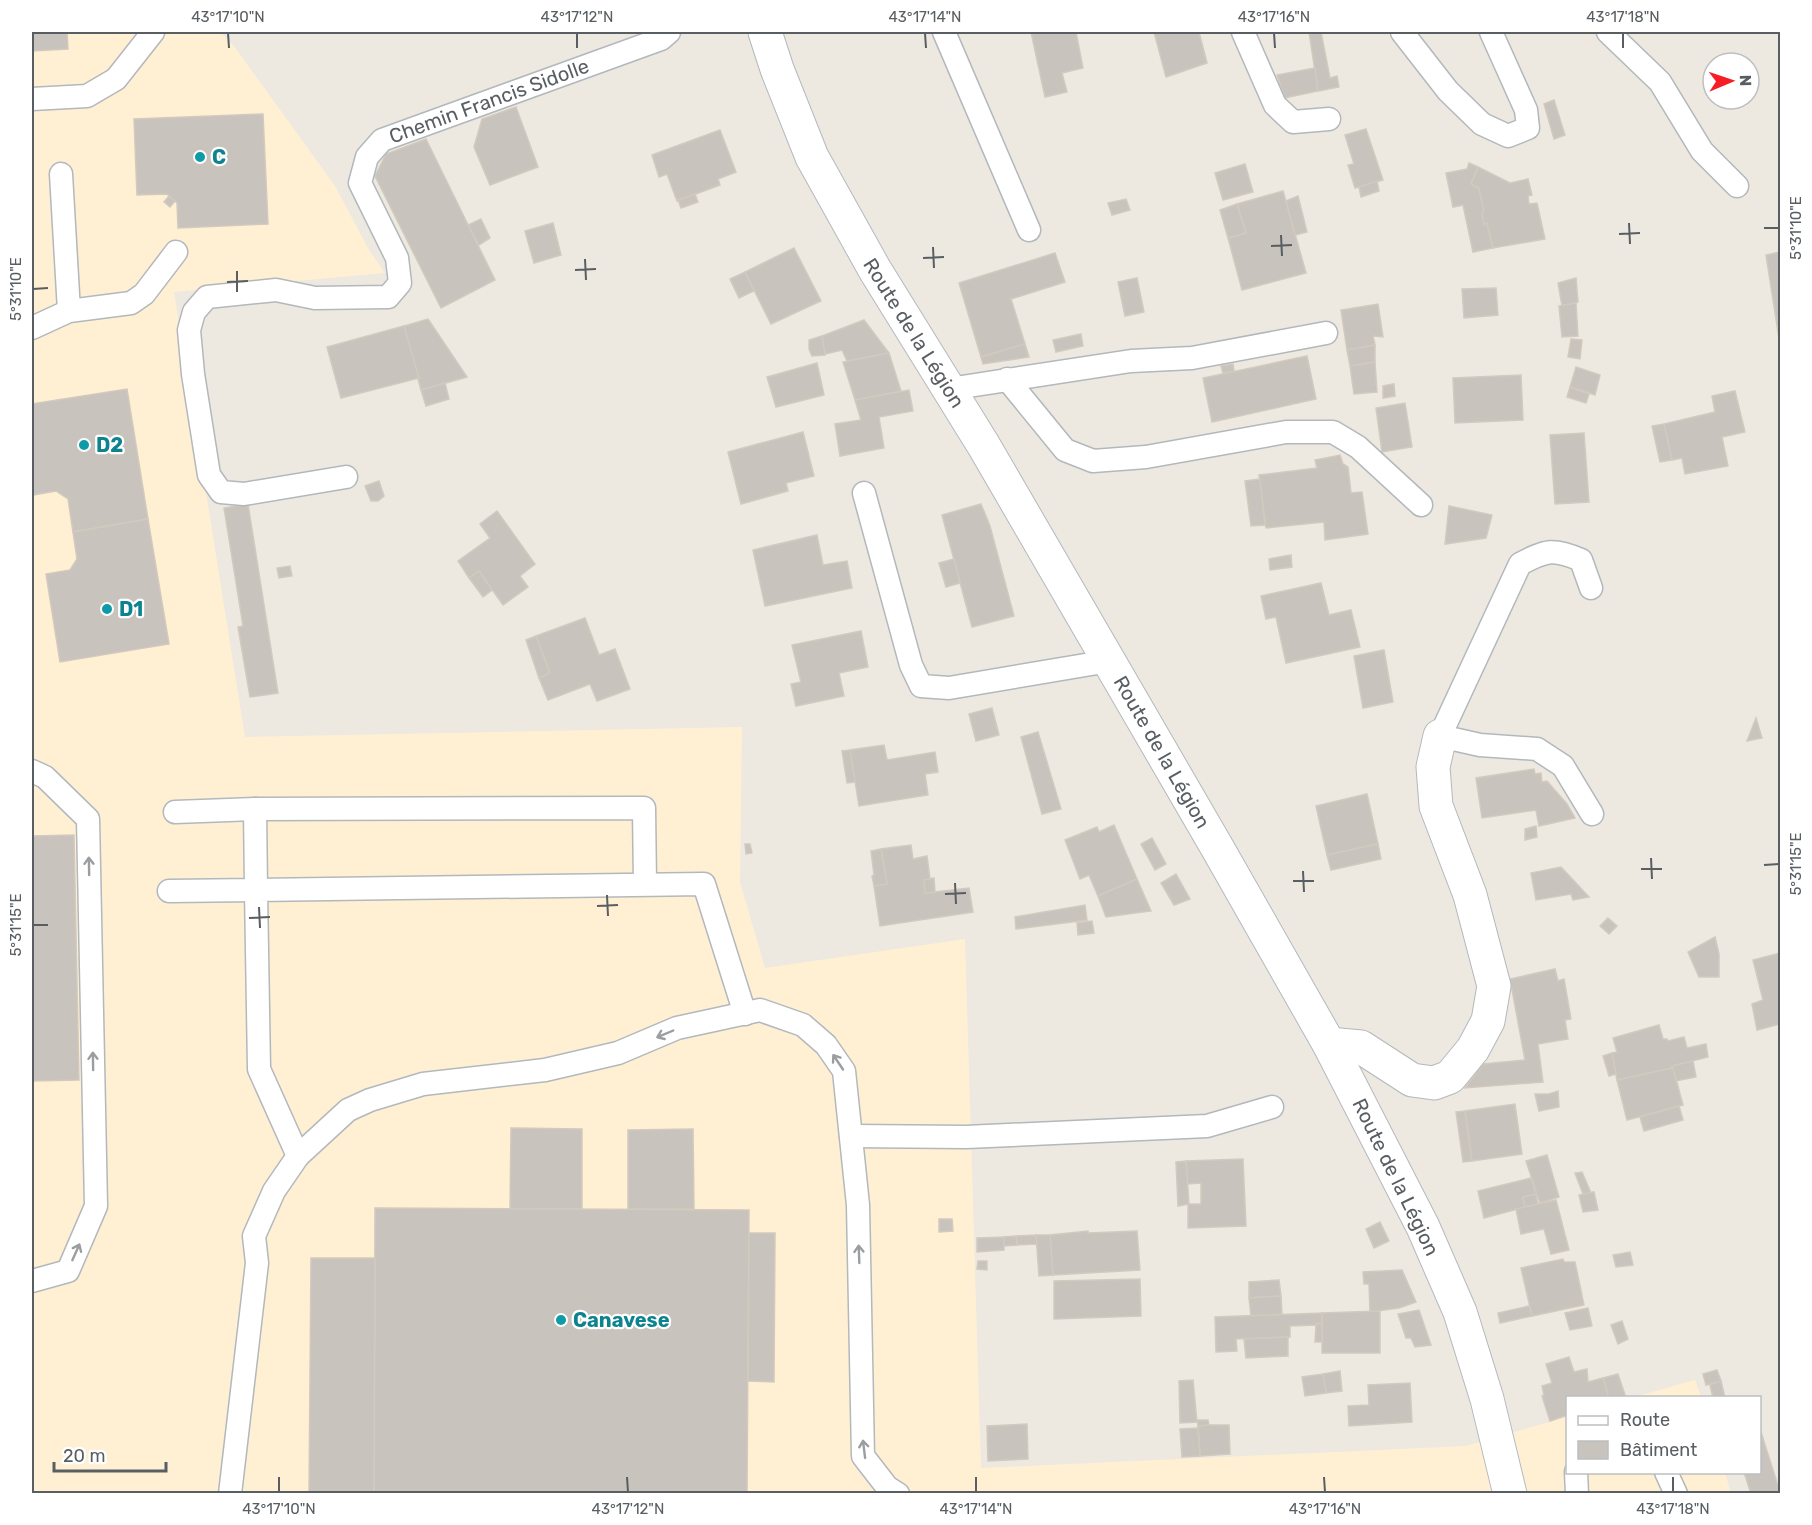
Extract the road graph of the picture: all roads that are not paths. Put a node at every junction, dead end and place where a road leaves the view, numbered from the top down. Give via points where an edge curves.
1 (153, 32) edge
2 (669, 32) edge
3 (765, 32) edge
4 (944, 32) edge
5 (1243, 32) edge
6 (1402, 32) edge
7 (1491, 32) edge
8 (1608, 32) edge
9 (32, 99) edge
10 (1329, 119) dead end
11 (61, 174) dead end
12 (1737, 186) dead end
13 (1029, 230) dead end
14 (176, 252) dead end
15 (69, 311) junction
16 (32, 328) edge
17 (1326, 333) dead end
18 (1007, 379) junction
19 (949, 389) junction
20 (346, 477) dead end
21 (864, 493) dead end
22 (1421, 505) dead end
23 (1591, 588) dead end
24 (1109, 661) junction
25 (1440, 736) junction
26 (32, 771) edge
27 (255, 809) junction
28 (175, 812) dead end
29 (1592, 814) dead end
30 (645, 884) junction
31 (256, 890) junction
32 (169, 891) dead end
33 (745, 1014) junction
34 (1329, 1044) junction
35 (1272, 1107) dead end
36 (851, 1136) junction
37 (298, 1156) junction
38 (32, 1281) edge
39 (1575, 1474) edge
40 (1666, 1474) edge
41 (230, 1494) edge
42 (898, 1494) edge
43 (1510, 1494) edge
44 (1577, 1494) edge
45 (1676, 1494) edge

1 - 9 lane via 116,79 87,96
2 - 20 lane, Chemin Francis Sidolle via 661,39 382,140 367,157 360,183 397,258 400,283 387,297 315,298 276,290 207,297 194,312 189,330 193,374 209,476 220,492 244,494
3 - 19 main road, Route de la Légion via 812,157 875,270
4 - 13 lane
5 - 10 lane via 1275,105 1293,122
6 - 7 lane via 1448,91 1482,124 1508,136 1528,128 1526,110
8 - 12 lane via 1660,82 1702,151
11 - 15 lane
14 - 15 lane via 144,294 131,303
15 - 16 lane
17 - 18 lane via 1192,358 1131,361
18 - 19 lane
18 - 22 lane via 1065,450 1093,461 1146,457 1286,432 1333,432 1358,447
19 - 24 main road, Route de la Légion
21 - 24 lane via 911,665 921,686 950,688
23 - 25 lane via 1581,561 1561,552 1539,553 1520,564
24 - 34 main road, Route de la Légion
25 - 29 lane via 1480,746 1537,749 1563,766
25 - 34 main road via 1433,767 1436,806 1470,895 1494,986 1488,1021 1473,1049 1450,1077 1434,1083 1412,1080 1361,1047
38 -> 26 lane via 68,1271 96,1206 88,819 45,777
27 - 28 lane
27 - 30 lane via 644,808
27 - 31 lane
30 - 31 lane
30 - 33 lane via 704,884
31 - 32 lane
31 - 37 lane via 259,1069
36 -> 33 lane via 844,1071 826,1045 803,1025 760,1010
33 -> 37 lane via 677,1028 618,1053 545,1070 423,1084 370,1100 348,1110
34 - 43 main road, Route de la Légion via 1423,1227 1460,1312
35 - 36 lane via 1207,1126 966,1137
42 -> 36 lane via 887,1487 863,1456 858,1205
37 - 41 lane via 274,1191 254,1236 257,1263
39 - 44 lane
40 - 45 lane

